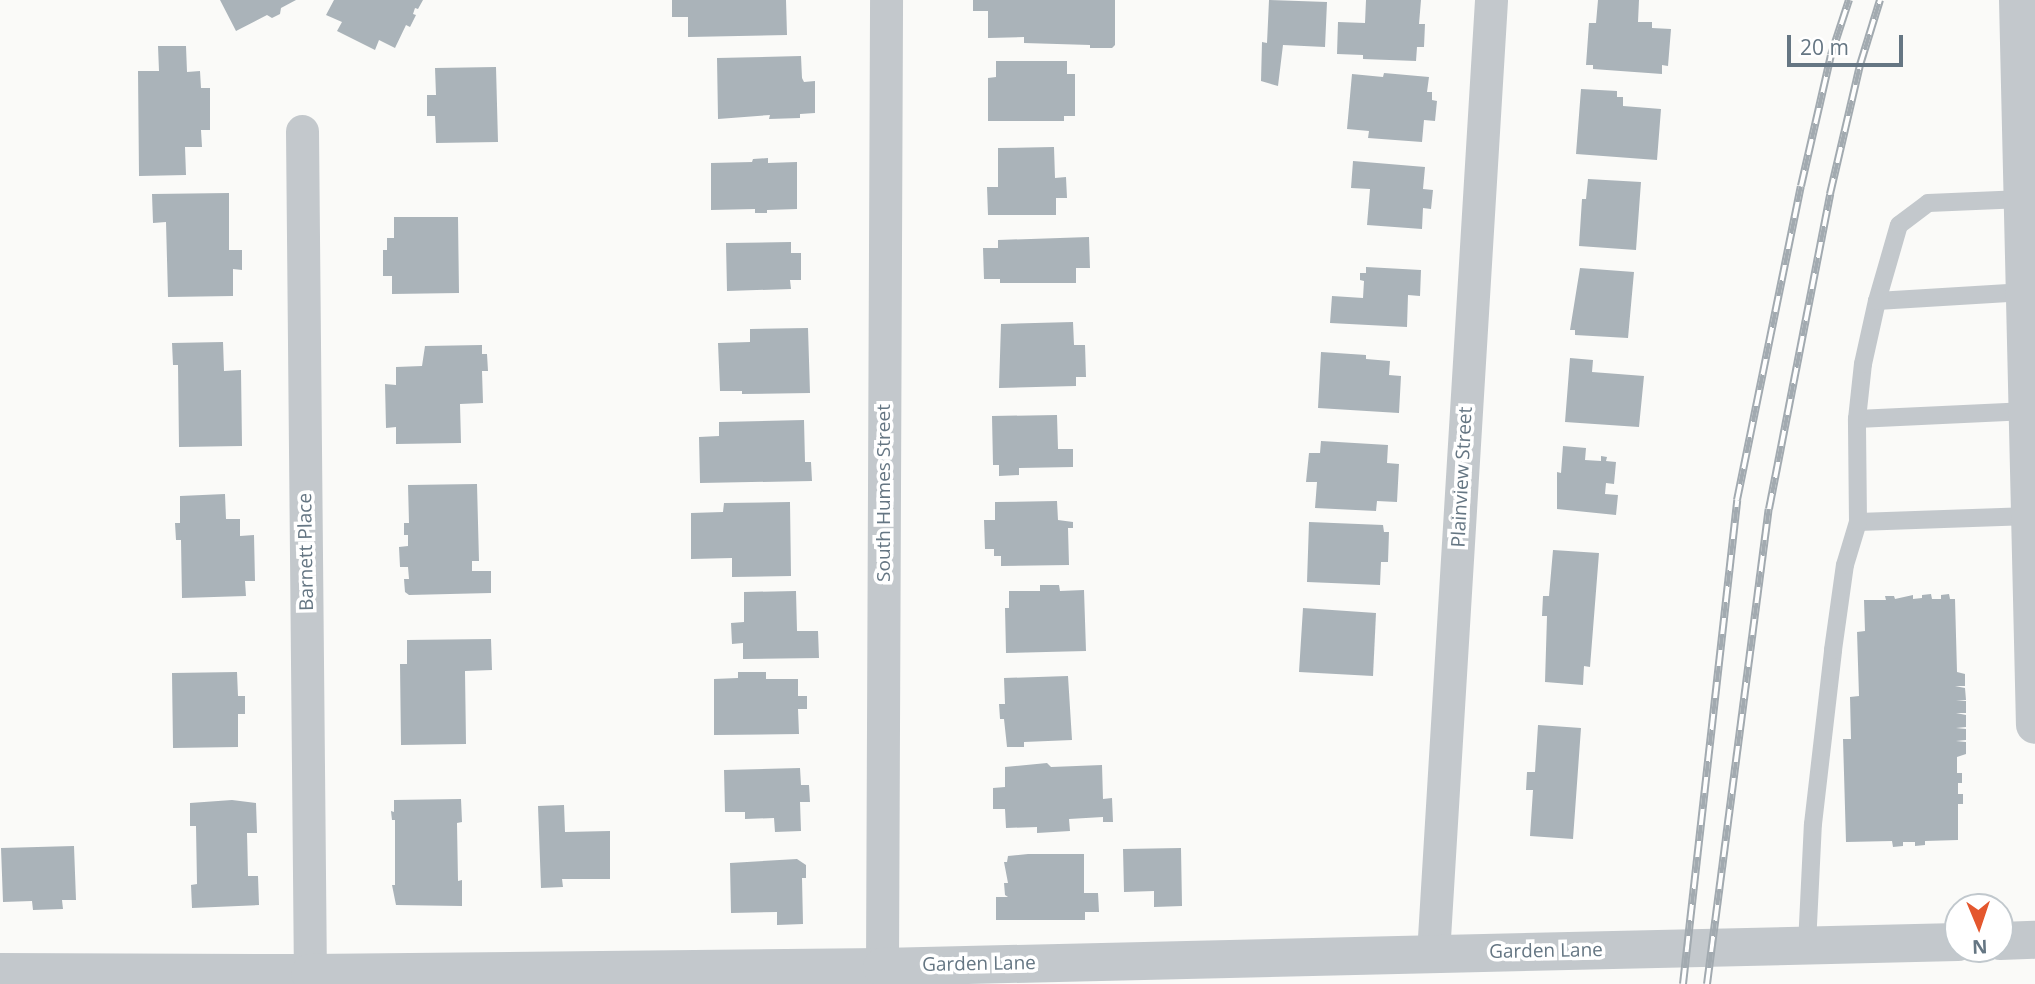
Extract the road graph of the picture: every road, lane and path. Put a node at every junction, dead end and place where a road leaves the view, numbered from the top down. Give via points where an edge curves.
1 (887, 0) edge
2 (1491, 0) edge
3 (2018, 0) edge
4 (302, 131) dead end
5 (2023, 199) junction
6 (2025, 292) junction
7 (1877, 301) junction
8 (2028, 411) junction
9 (1857, 419) junction
10 (2030, 516) junction
11 (1857, 522) junction
12 (2035, 725) edge
13 (2035, 940) edge
14 (2014, 941) edge
15 (1944, 942) edge
16 (1807, 945) junction
17 (1433, 954) junction
18 (0, 972) edge
19 (310, 972) junction
20 (879, 975) edge

1 - 20 street, South Humes Street
2 - 17 street, Plainview Street
3 - 5 street
4 - 19 street, Barnett Place
5 - 6 street
5 - 7 lane via 1928,202 1899,225
6 - 7 lane
6 - 8 street
7 - 9 lane
8 - 9 lane
8 - 10 street
9 - 11 lane
10 - 11 lane
10 - 12 street
11 - 16 lane via 1845,565 1833,650 1813,824
13 - 14 street
15 - 16 street, Garden Lane
16 - 17 street, Garden Lane
17 - 20 street, Garden Lane
18 - 19 street, Garden Lane
19 - 20 street, Garden Lane

